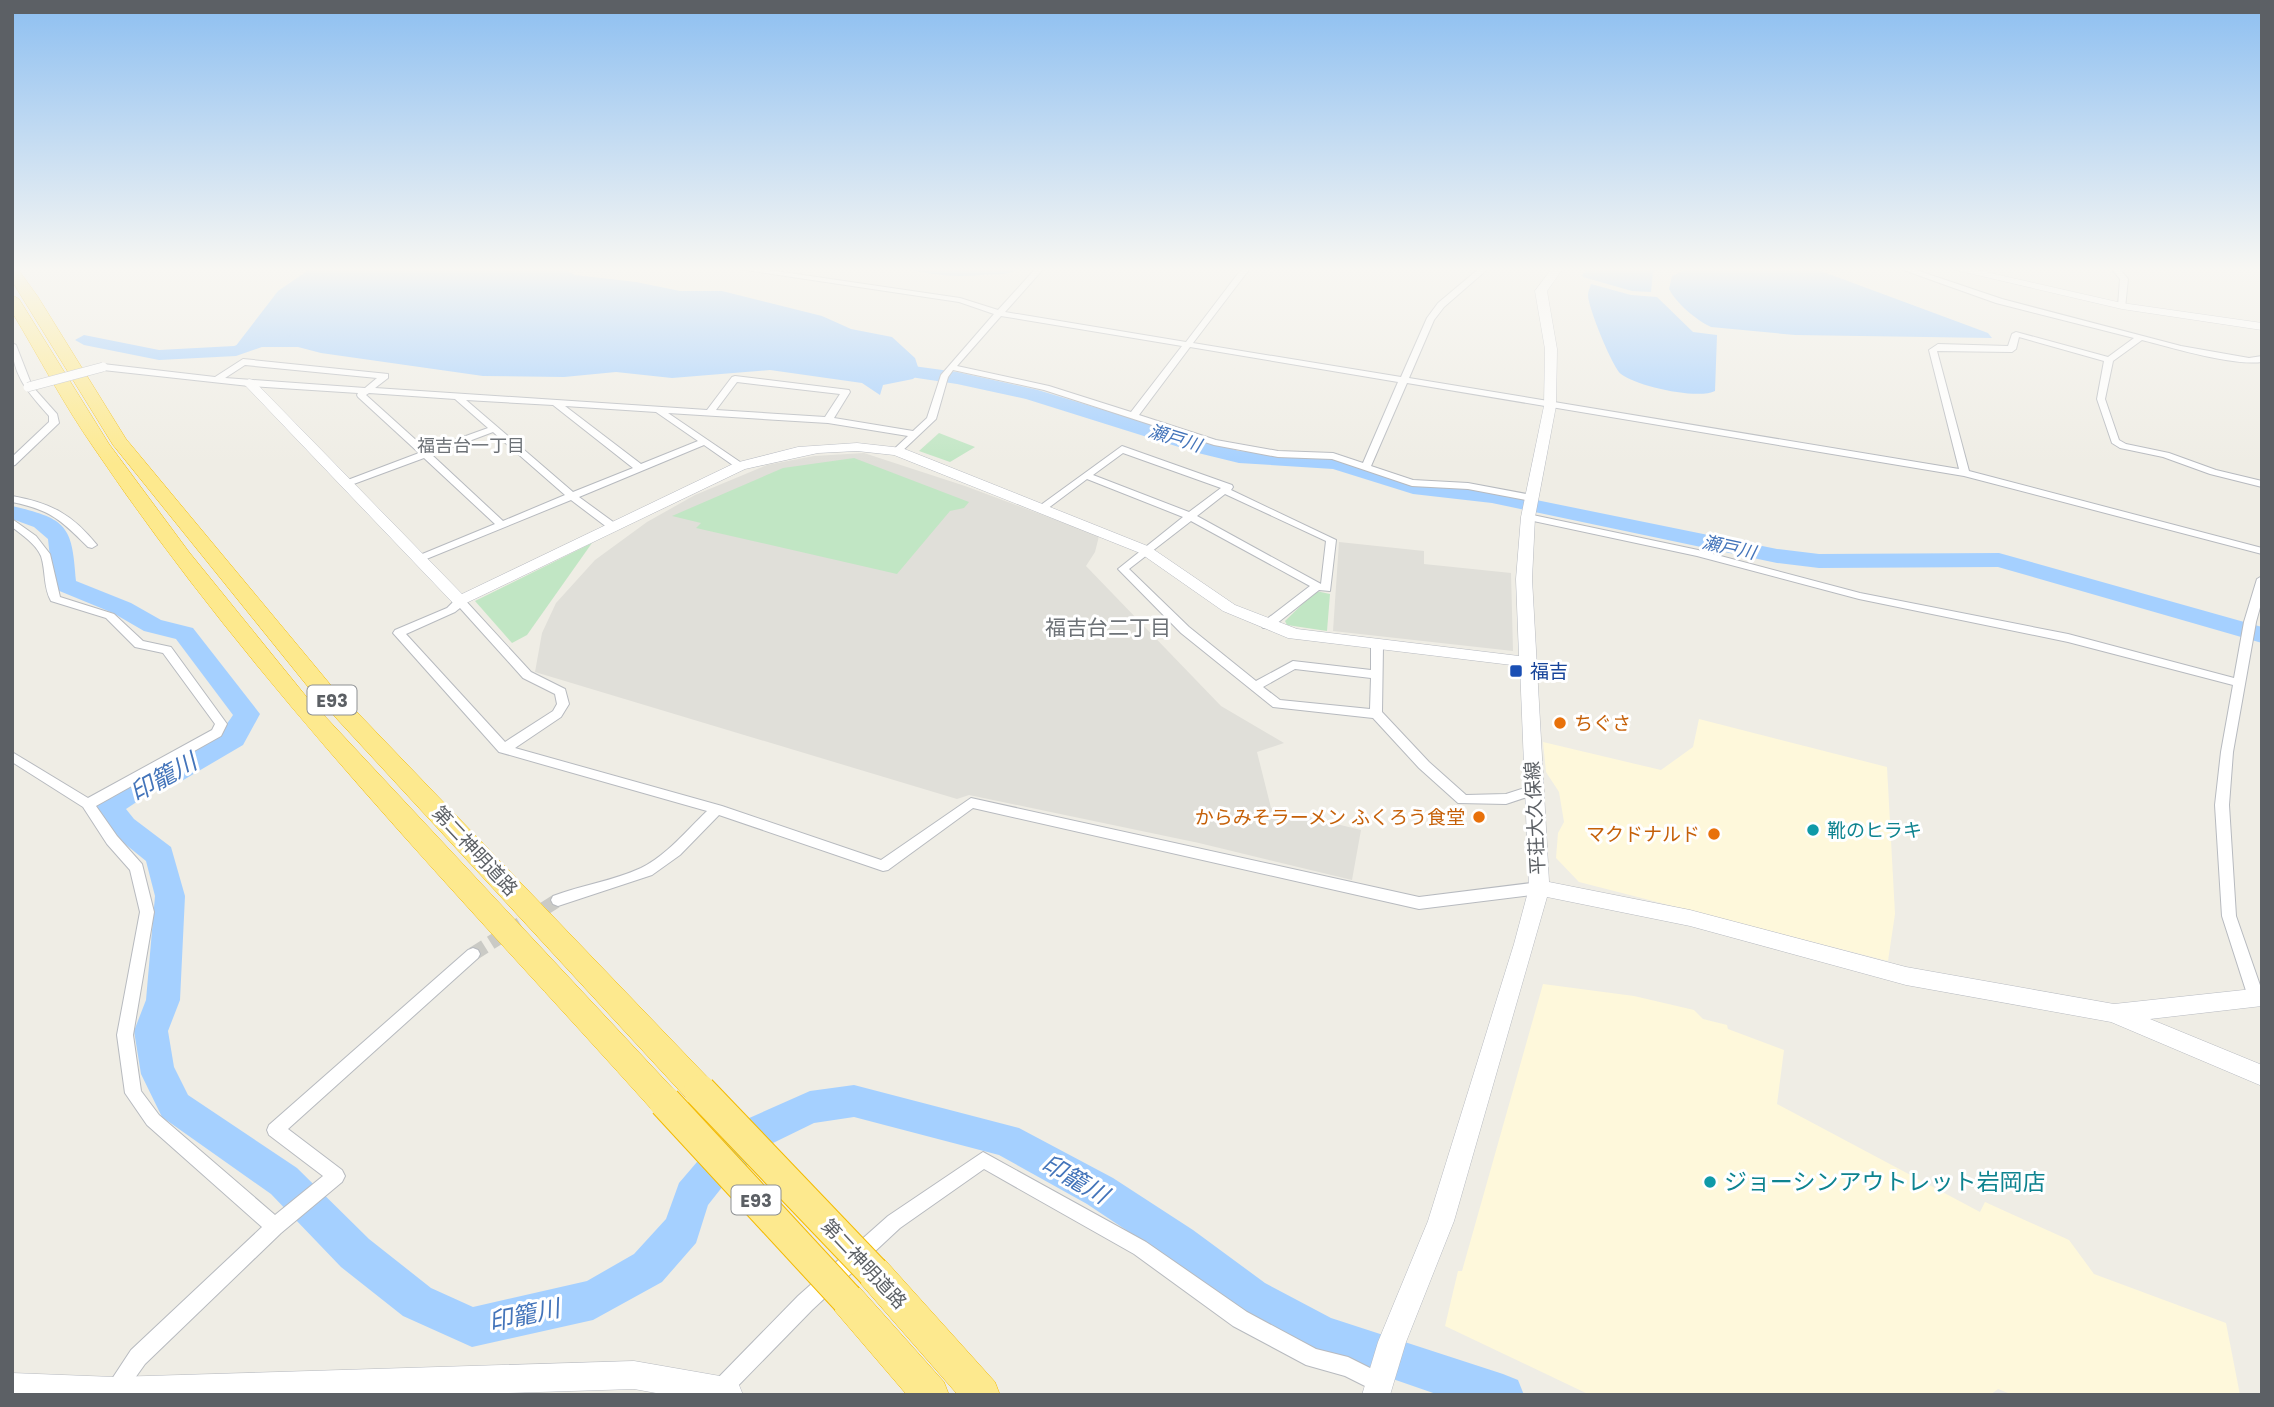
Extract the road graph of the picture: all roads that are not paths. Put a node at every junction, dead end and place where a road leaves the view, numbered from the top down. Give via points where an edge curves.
1 (32, 333) edge
2 (53, 333) edge
3 (981, 333) edge
4 (1117, 333) edge
5 (1195, 333) edge
6 (1425, 333) edge
7 (1548, 333) edge
8 (2120, 333) edge
9 (2140, 338) junction
10 (1186, 344) junction
11 (12, 345) edge
12 (2262, 359) edge
13 (2109, 360) junction
14 (951, 367) junction
15 (216, 380) junction
16 (1405, 380) junction
17 (249, 383) junction
18 (28, 387) junction
19 (367, 391) junction
20 (457, 397) junction
21 (557, 404) junction
22 (1550, 406) junction
23 (658, 410) junction
24 (710, 412) junction
25 (1133, 415) junction
26 (828, 420) junction
27 (493, 429) junction
28 (914, 434) junction
29 (704, 442) junction
30 (897, 451) junction
31 (425, 454) junction
32 (12, 463) edge
33 (740, 466) junction
34 (1366, 466) junction
35 (640, 468) junction
36 (1965, 473) junction
37 (1087, 476) junction
38 (348, 483) junction
39 (2262, 484) edge
40 (1224, 491) junction
41 (572, 496) junction
42 (12, 499) edge
43 (1530, 506) junction
44 (1043, 507) junction
45 (1190, 516) junction
46 (12, 522) edge
47 (502, 525) junction
48 (612, 526) junction
49 (92, 545) dead end
50 (1145, 550) junction
51 (2262, 551) edge
52 (419, 559) junction
53 (2262, 579) edge
54 (1318, 586) junction
55 (460, 601) junction
56 (1267, 625) junction
57 (1377, 646) junction
58 (1528, 662) junction
59 (1377, 675) junction
60 (2241, 683) junction
61 (1255, 686) junction
62 (1376, 714) junction
63 (504, 749) junction
64 (12, 756) edge
65 (1534, 790) junction
66 (88, 804) junction
67 (717, 809) junction
68 (1539, 888) junction
69 (558, 900) tunnel mouth
70 (473, 954) tunnel mouth
71 (2259, 997) edge
72 (2113, 1013) junction
73 (2262, 1076) edge
74 (275, 1227) junction
75 (1379, 1383) edge
76 (12, 1387) edge
77 (113, 1393) edge
78 (721, 1393) edge
79 (931, 1395) edge
80 (982, 1395) edge

1 - 79 highway, 第二神明道路 / E93, bridge via 101,446 297,700
2 - 80 highway, 第二神明道路 / E93, bridge via 119,441 321,688 873,1272
3 - 14 street
4 - 10 street
5 - 10 street
6 - 16 street
7 - 22 street, 平荘大久保線
8 - 9 street
9 - 12 street via 2249,361
9 - 13 street
10 - 16 street
10 - 25 street
11 - 18 street
13 - 36 street via 2016,334 2012,349 1933,350
13 - 39 street via 2101,399 2115,441
14 - 25 street via 1046,388
14 - 28 street via 931,419
15 - 17 street
15 - 18 street, bridge via 103,367
15 - 19 street via 243,362 385,376
16 - 22 street
16 - 34 street
17 - 19 street
17 - 38 street
18 - 32 street via 54,416 54,423
19 - 20 street
19 - 31 street via 361,395
20 - 21 street
20 - 27 street
21 - 23 street
21 - 35 street
22 - 36 street
22 - 43 street, 平荘大久保線
23 - 24 street
23 - 29 street
24 - 26 street
24 - 26 street via 735,379 846,392
25 - 34 street via 1214,442 1278,454 1333,456
26 - 28 street
27 - 31 street
27 - 41 street
28 - 30 street
29 - 33 street
29 - 35 street
30 - 33 street via 867,446 821,448
30 - 44 street
31 - 38 street
31 - 47 street
33 - 48 street
34 - 43 street via 1412,482 1468,486
35 - 41 street
36 - 51 street
37 - 40 street via 1122,449 1228,487
37 - 44 street
37 - 45 street
38 - 52 street
40 - 45 street
40 - 54 street via 1331,540 1326,589
41 - 47 street
41 - 48 street
42 - 49 street via 45,505 61,514
43 - 58 street, 平荘大久保線 via 1524,579
43 - 60 street via 1859,596 2068,638
44 - 50 street
45 - 50 street
45 - 54 street
46 - 66 street via 46,555 55,599 110,616 139,645 167,650 221,724 217,733
47 - 52 street
48 - 55 street
50 - 56 street via 1229,608
50 - 61 street via 1123,569 1185,630
52 - 55 street
53 - 60 street
54 - 56 street
55 - 63 street via 527,675 561,692 563,704 557,714
55 - 63 street via 451,610 399,633
56 - 57 street via 1294,634
57 - 58 street
57 - 59 street
58 - 65 street, 平荘大久保線
59 - 61 street via 1293,665
59 - 62 street
60 - 71 street via 2222,805 2229,916
61 - 62 street via 1277,704
62 - 65 street via 1463,800 1506,799
63 - 67 street
64 - 66 street
65 - 68 street, 平荘大久保線
66 - 74 street via 137,868 147,912 125,1035 133,1093 153,1120
67 - 68 street via 883,866 971,803 1419,903
67 - 69 street via 648,870
68 - 72 street via 1690,919 1906,976
68 - 75 street, 平荘大久保線 via 1441,1221
70 - 74 street via 275,1130 336,1176
71 - 72 street
72 - 73 street
74 - 77 street via 138,1357
75 - 78 street via 1348,1367 1313,1358 1240,1319 1140,1248 983,1160 894,1222 805,1303
76 - 77 street
77 - 78 street via 634,1375

